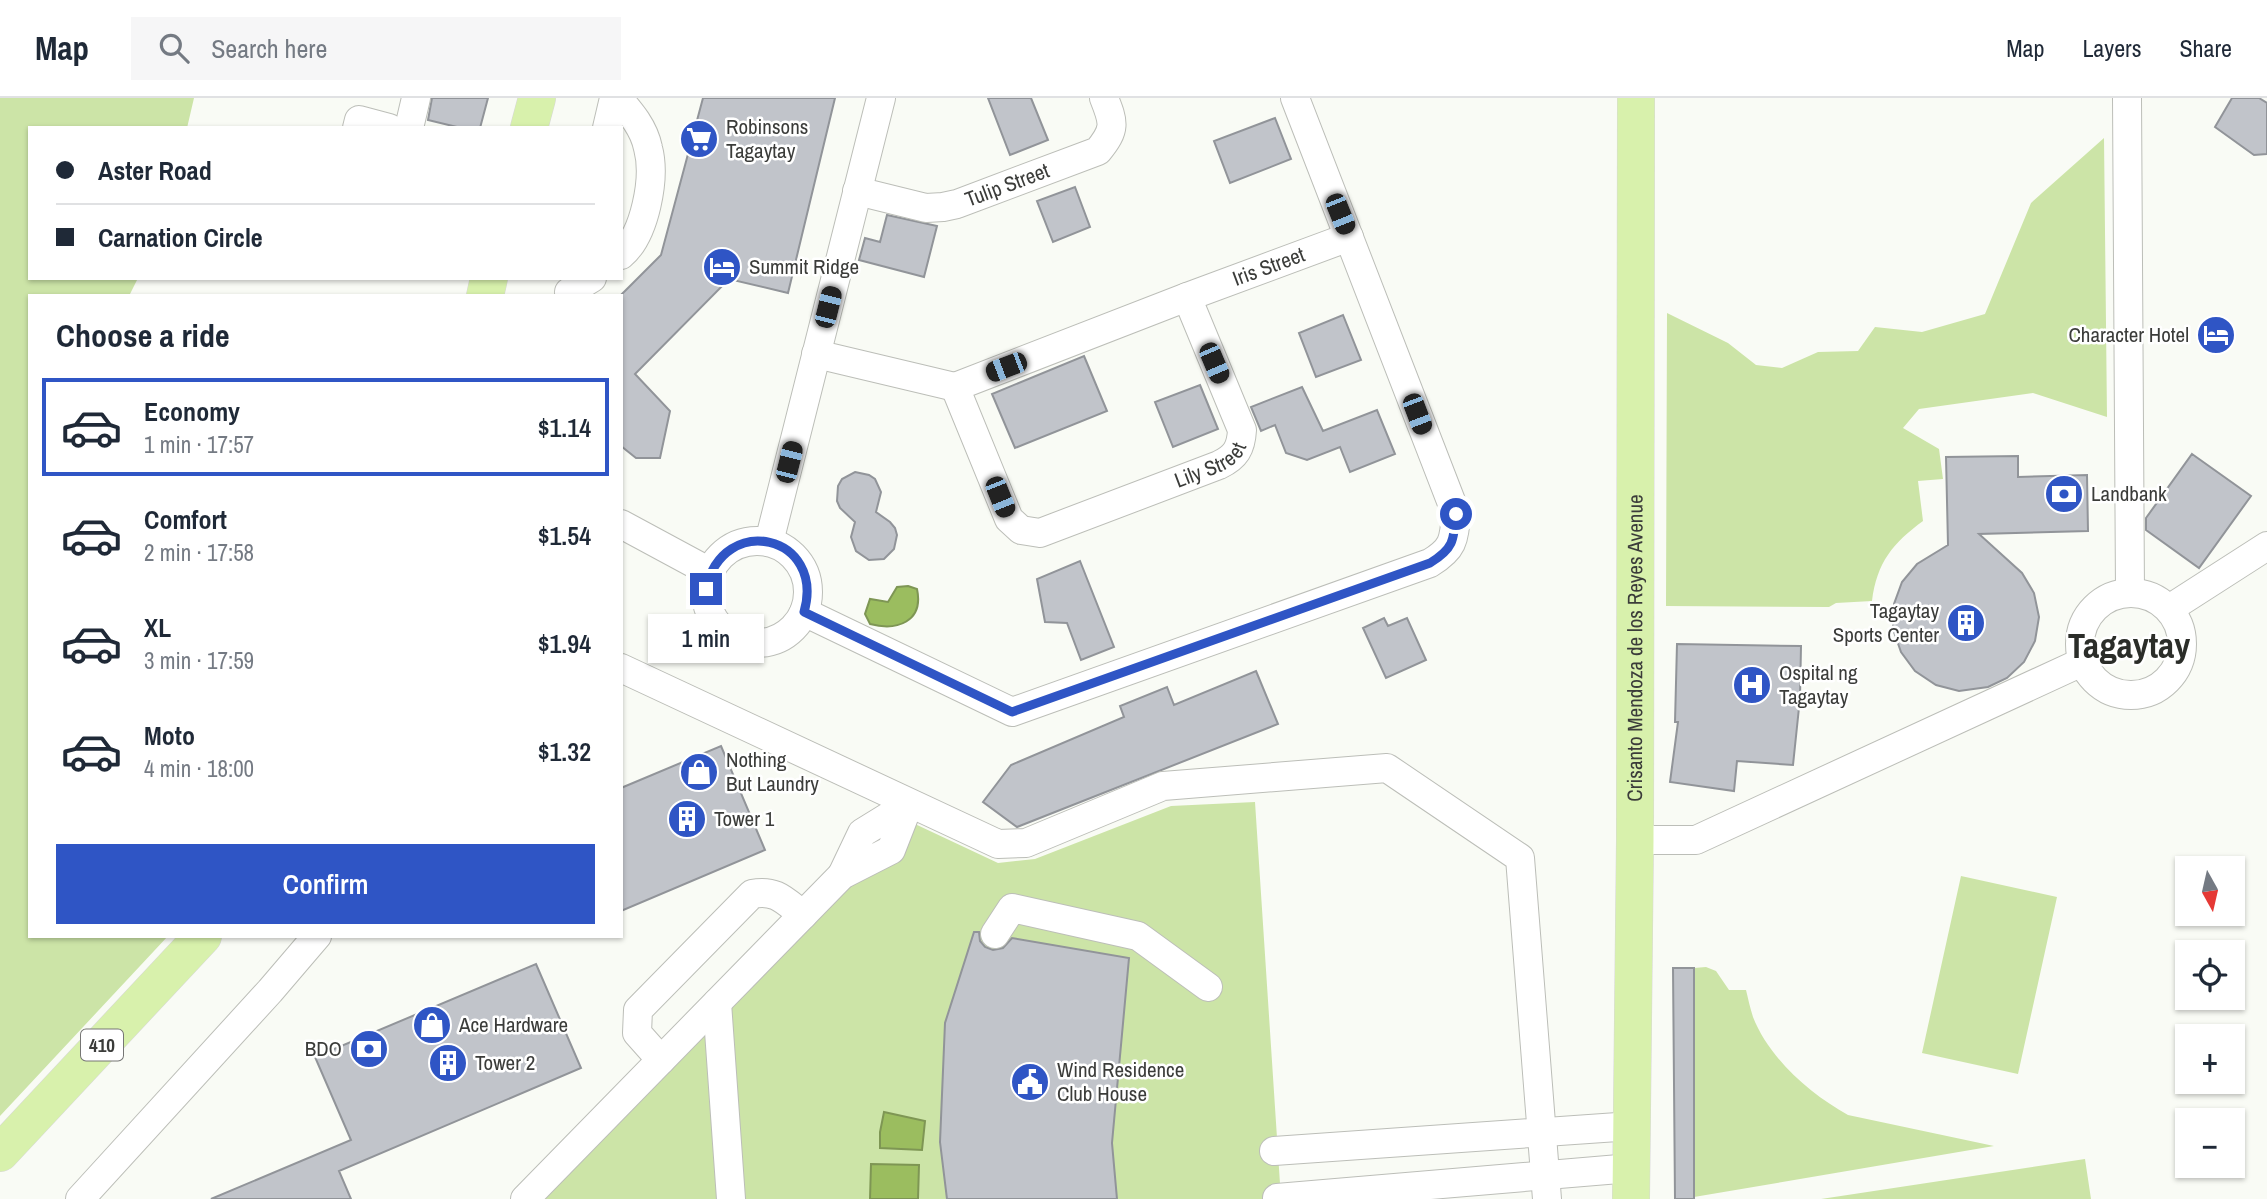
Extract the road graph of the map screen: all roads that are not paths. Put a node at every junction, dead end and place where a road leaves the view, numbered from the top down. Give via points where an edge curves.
1 (416, 98) edge
2 (537, 98) edge
3 (616, 98) edge
4 (881, 98) edge
5 (1104, 98) edge
6 (1295, 98) edge
7 (1636, 98) edge
8 (2127, 98) edge
9 (358, 126) edge
10 (382, 126) edge
11 (409, 126) edge
12 (530, 126) edge
13 (608, 126) edge
14 (857, 191) junction
15 (1349, 237) junction
16 (623, 252) edge
17 (1187, 297) junction
18 (816, 354) junction
19 (955, 387) junction
20 (623, 525) edge
21 (769, 542) junction
22 (2267, 546) edge
23 (710, 572) junction
24 (2130, 593) junction
25 (2169, 609) junction
26 (804, 612) junction
27 (2082, 662) junction
28 (623, 669) edge
29 (909, 804) junction
30 (1634, 840) junction
31 (803, 915) junction
32 (995, 934) dead end
33 (201, 938) edge
34 (315, 938) edge
35 (1208, 987) dead end
36 (717, 1003) junction
37 (661, 1060) junction
38 (1632, 1126) junction
39 (1542, 1132) junction
40 (1274, 1151) dead end
41 (0, 1153) edge
42 (1631, 1184) edge
43 (1546, 1187) edge
44 (1277, 1198) edge
45 (80, 1199) edge
46 (525, 1199) edge
47 (731, 1199) edge

1 - 11 street
2 - 12 main road
3 - 13 street
3 - 16 street via 635,118 649,149 650,188 639,229
4 - 14 street
5 - 14 street, Tulip Street via 1113,121 1110,137 1098,151 943,207 926,208
6 - 15 street
7 - 30 main road, Crisanto Mendoza de los Reyes Avenue
8 - 24 street
9 - 10 street via 359,120
14 - 18 street
15 - 17 street, Iris Street
15 - 26 street via 1456,514 1455,534 1447,553 1430,563 1012,712
17 - 19 street
17 - 19 street, Lily Street via 1242,430 1241,446 1219,465 1040,533 1021,530 1009,519
18 - 19 street
18 - 21 street
20 - 23 street
21 - 23 street via 734,546
21 - 26 street via 783,547 803,569 808,583
22 - 25 street
23 - 26 street via 708,607 729,635 754,642 780,637
24 - 25 street via 2151,597
24 - 27 street via 2114,595 2088,615 2081,630
25 - 27 street via 2178,623 2182,647 2175,670 2164,683 2134,695 2118,693 2103,687
27 - 30 street via 1696,840
28 - 29 street
29 - 31 street via 891,850 842,875
29 - 39 street via 998,844 1026,844 1163,786 1387,768 1520,858
30 - 38 main road, Crisanto Mendoza de los Reyes Avenue
31 - 36 street
31 - 37 street via 767,891 752,894 638,1010 637,1033
32 - 35 street via 1012,908 1138,936
33 - 41 main road, 410
34 - 45 street
36 - 37 street
36 - 47 street
37 - 46 street
38 - 39 street
38 - 42 main road, Crisanto Mendoza de los Reyes Avenue
39 - 40 street
39 - 43 street
42 - 43 street
43 - 44 street

